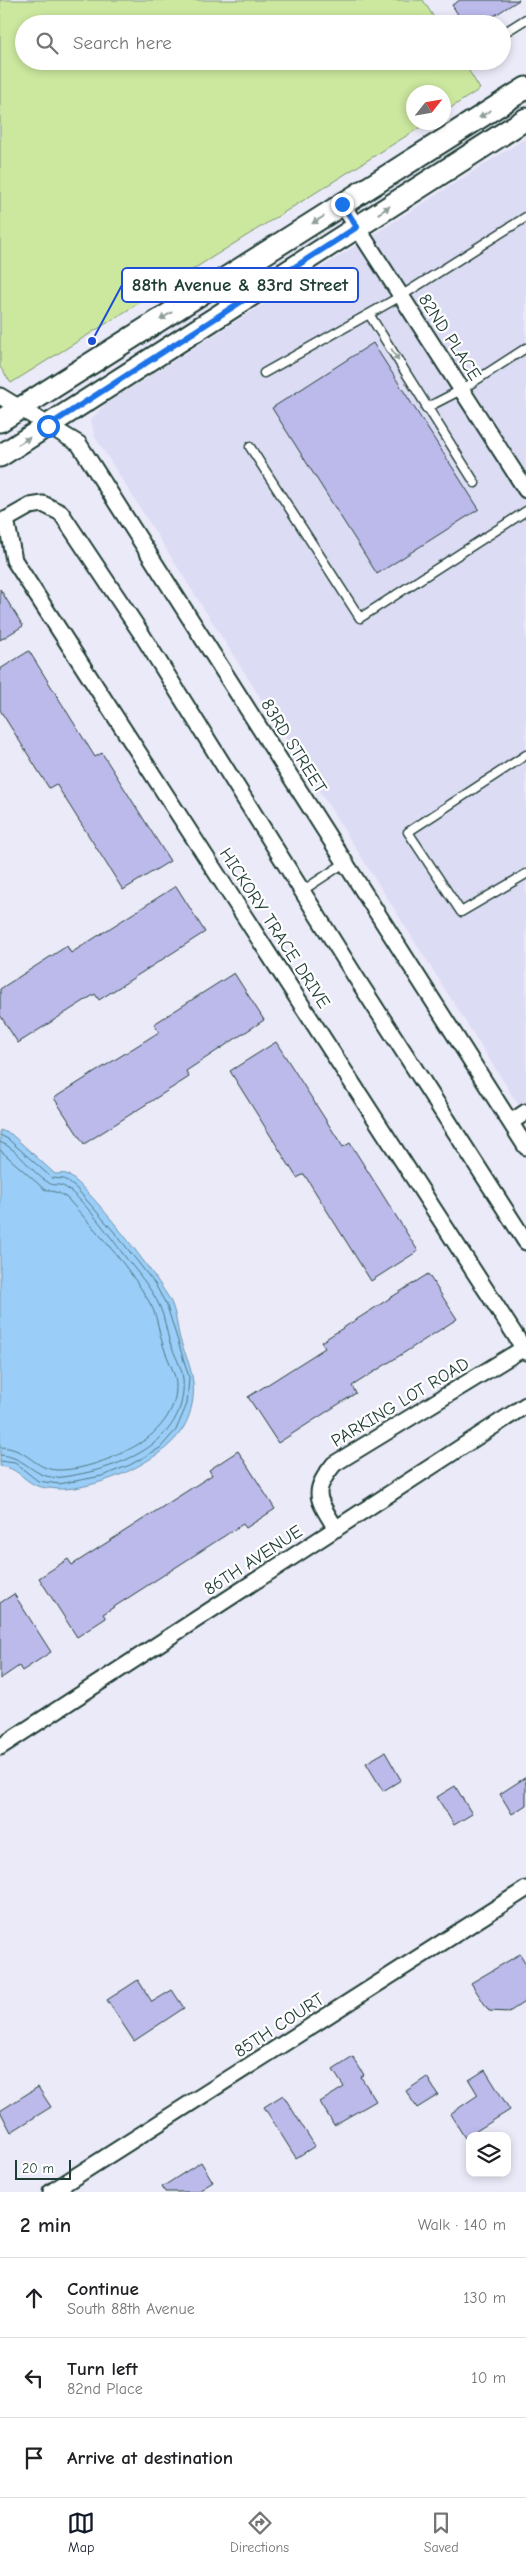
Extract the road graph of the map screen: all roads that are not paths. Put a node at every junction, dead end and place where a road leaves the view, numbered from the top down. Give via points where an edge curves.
1 (526, 19) edge
2 (511, 28) edge
3 (526, 88) edge
4 (526, 119) edge
5 (342, 204) junction
6 (526, 217) edge
7 (357, 227) junction
8 (401, 296) junction
9 (369, 314) junction
10 (526, 348) edge
11 (264, 373) dead end
12 (461, 390) junction
13 (0, 396) edge
14 (20, 408) junction
15 (426, 408) junction
16 (0, 421) edge
17 (48, 426) junction
18 (250, 447) dead end
19 (0, 456) edge
20 (475, 483) dead end
21 (526, 490) edge
22 (526, 511) edge
23 (3, 521) edge
24 (526, 755) edge
25 (346, 862) junction
26 (526, 874) edge
27 (302, 891) junction
28 (526, 1112) edge
29 (511, 1122) junction
30 (526, 1147) edge
31 (526, 1242) edge
32 (525, 1350) edge
33 (526, 1405) edge
34 (336, 1529) junction
35 (0, 1747) edge
36 (526, 1889) edge
37 (51, 2192) edge

1 - 2 lane
3 -> 5 street
7 -> 4 street
5 - 7 street, 82ND PLACE
5 -> 14 street
6 - 8 lane
7 - 8 street, 82ND PLACE
7 - 17 street
8 - 9 lane
8 - 12 street, 82ND PLACE
9 - 11 lane
9 -> 15 lane
10 - 12 lane
12 - 15 lane
12 - 21 street, 82ND PLACE
13 - 14 street, 83RD STREET
14 - 16 street
14 - 17 street, 83RD STREET
15 - 20 lane
19 -> 17 street
17 - 25 street, 83RD STREET via 79,444
18 - 22 lane via 360,618
23 - 27 street via 30,506 43,504 61,512 141,633
23 - 32 street, HICKORY TRACE DRIVE via 14,560
24 - 26 lane via 408,832 461,912
25 - 27 lane
25 - 29 street, 83RD STREET
27 - 31 street
28 - 29 street
29 - 30 street, 83RD STREET
32 - 34 street, PARKING LOT ROAD via 334,1464 320,1481 318,1498
33 - 34 street, 86TH AVENUE
34 - 35 street, 86TH AVENUE
36 - 37 street, 85TH COURT

